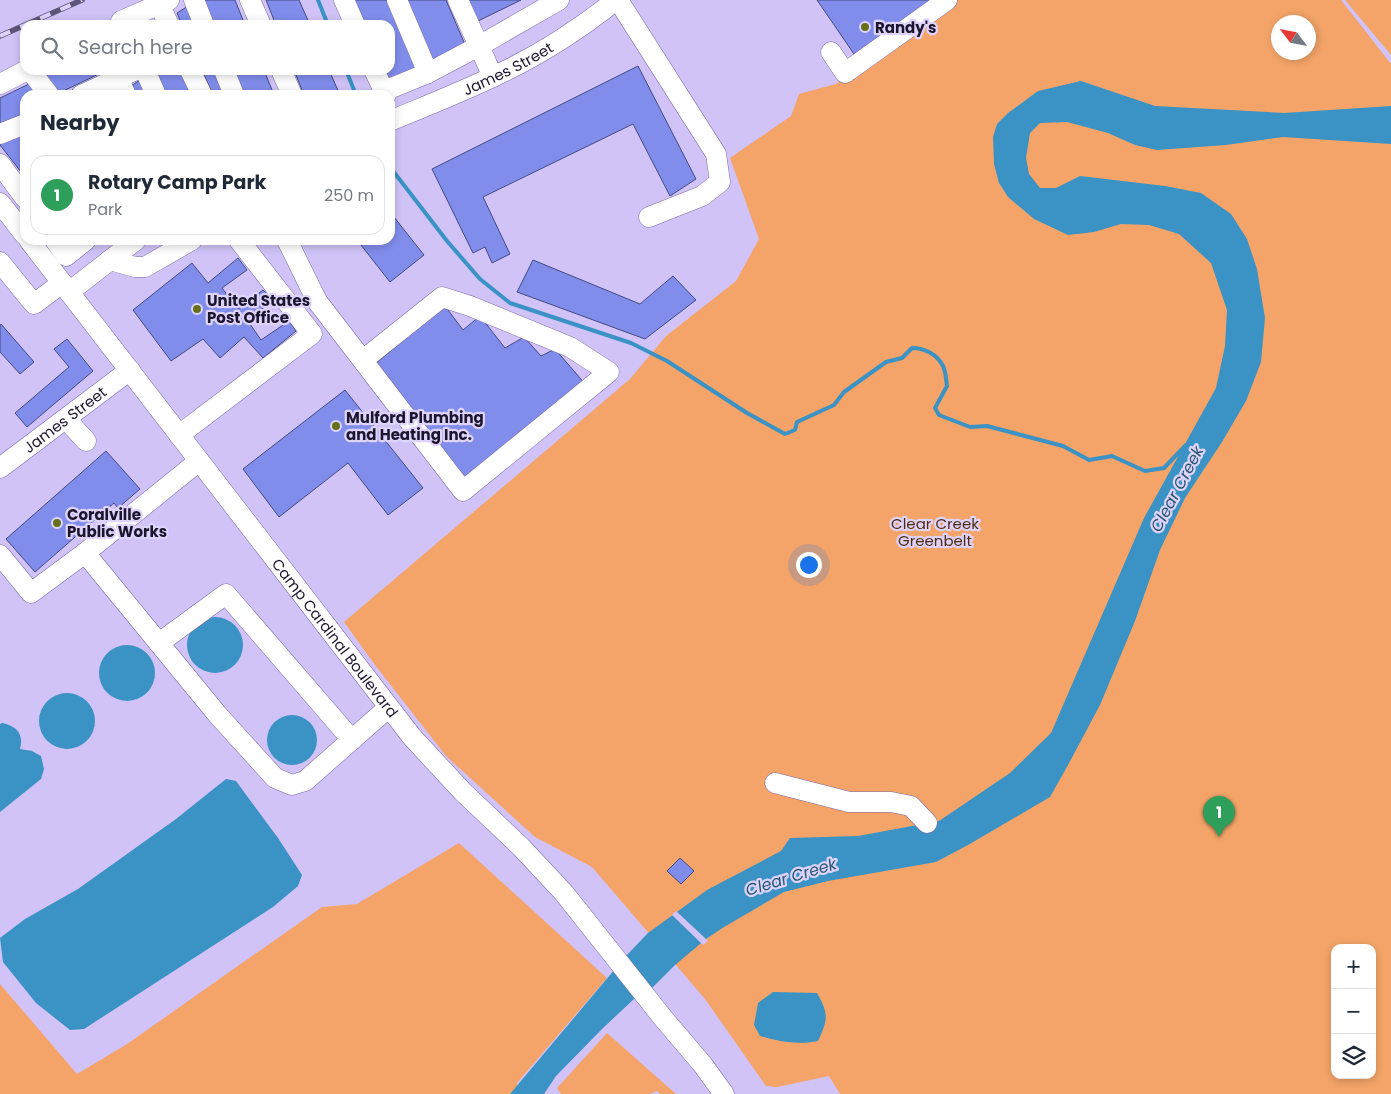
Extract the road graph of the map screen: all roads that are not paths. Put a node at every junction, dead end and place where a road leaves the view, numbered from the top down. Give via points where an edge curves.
1 (194, 0) edge
2 (250, 0) edge
3 (344, 0) edge
4 (396, 0) edge
5 (458, 0) edge
6 (559, 0) edge
7 (617, 0) edge
8 (947, 0) edge
9 (164, 2) edge
10 (127, 20) edge
11 (168, 20) edge
12 (202, 20) edge
13 (259, 20) edge
14 (353, 20) edge
15 (479, 46) junction
16 (831, 52) dead end
17 (428, 73) junction
18 (20, 74) edge
19 (33, 75) edge
20 (146, 75) edge
21 (192, 75) edge
22 (226, 75) edge
23 (283, 75) edge
24 (376, 75) edge
25 (493, 77) junction
26 (127, 81) edge
27 (0, 84) edge
28 (44, 90) edge
29 (99, 90) edge
30 (154, 90) edge
31 (200, 90) edge
32 (232, 90) edge
33 (290, 90) edge
34 (383, 90) edge
35 (395, 101) edge
36 (395, 104) edge
37 (20, 126) edge
38 (0, 134) edge
39 (0, 164) edge
40 (20, 191) edge
41 (0, 203) edge
42 (649, 216) dead end
43 (20, 228) edge
44 (34, 245) edge
45 (58, 245) edge
46 (80, 245) edge
47 (130, 245) edge
48 (183, 245) edge
49 (243, 245) edge
50 (289, 245) edge
51 (110, 260) junction
52 (0, 262) edge
53 (66, 287) junction
54 (363, 360) junction
55 (130, 370) junction
56 (66, 419) junction
57 (179, 435) junction
58 (86, 441) dead end
59 (199, 461) junction
60 (0, 468) edge
61 (85, 553) junction
62 (0, 555) edge
63 (159, 643) junction
64 (388, 708) junction
65 (352, 740) junction
66 (775, 782) dead end
67 (927, 823) dead end
68 (724, 1094) edge

1 - 12 street
2 - 13 street
3 - 14 street
4 - 17 street
5 - 15 street
6 - 15 street
7 - 25 street, James Street via 568,35
7 - 42 street via 716,154 720,182 702,196
8 - 16 street via 845,73
9 - 10 street
9 - 11 street
15 - 17 street
15 - 25 street
17 - 35 street
18 - 27 street
19 - 28 street
20 - 30 street
21 - 31 street
22 - 32 street
23 - 33 street
24 - 34 street
25 - 36 street, James Street
26 - 29 street
37 - 38 street
39 - 40 street
41 - 43 street, Camp Cardinal Boulevard
44 - 53 street, Camp Cardinal Boulevard
45 - 46 street via 66,256
47 - 51 street
48 - 51 street via 145,267
49 - 57 street via 312,334
50 - 54 street via 317,301
51 - 53 street
52 - 53 street via 34,304
53 - 55 street, Camp Cardinal Boulevard
54 - 54 street via 463,491 609,372 570,346 442,297
55 - 56 street, James Street
55 - 57 street, Camp Cardinal Boulevard
56 - 58 street
56 - 60 street, James Street
57 - 59 street, Camp Cardinal Boulevard
59 - 61 street
59 - 64 street, Camp Cardinal Boulevard
61 - 62 street via 31,592
61 - 63 street
63 - 65 street via 275,778 292,785 305,781
63 - 65 street via 226,594
64 - 65 street
64 - 68 street, Camp Cardinal Boulevard via 463,792 564,893
66 - 67 street via 849,802 891,802 911,806

